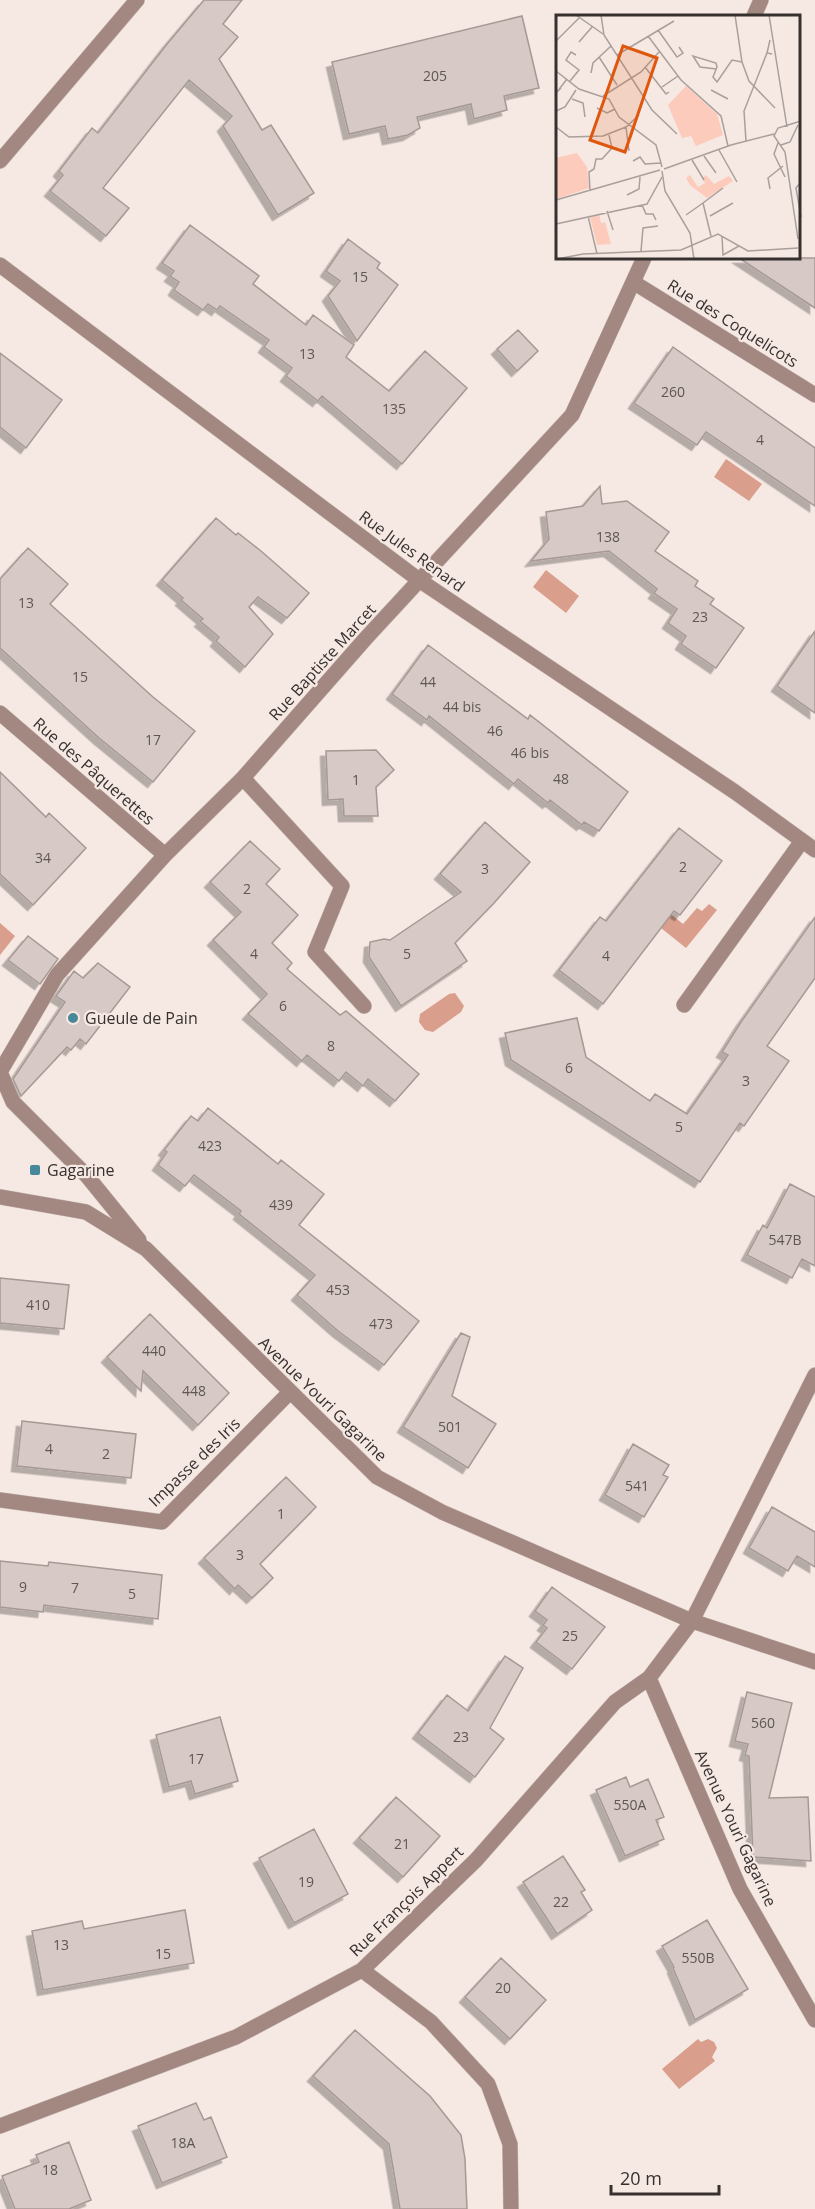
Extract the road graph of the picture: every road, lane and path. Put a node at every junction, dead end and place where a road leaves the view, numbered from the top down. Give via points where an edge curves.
1 (137, 0) edge
2 (761, 0) edge
3 (754, 15) edge
4 (0, 161) edge
5 (643, 260) edge
6 (0, 265) edge
7 (633, 282) junction
8 (815, 395) edge
9 (419, 580) junction
10 (0, 713) edge
11 (243, 778) junction
12 (809, 845) edge
13 (165, 855) junction
14 (684, 1005) dead end
15 (364, 1006) dead end
16 (0, 1072) edge
17 (0, 1197) edge
18 (146, 1249) junction
19 (815, 1375) edge
20 (290, 1392) junction
21 (0, 1500) edge
22 (692, 1621) junction
23 (815, 1662) edge
24 (649, 1678) junction
25 (362, 1970) junction
26 (815, 2020) edge
27 (0, 2126) edge
28 (511, 2209) edge

1 - 4 street
2 - 3 street
5 - 7 street, Rue Baptiste Marcet
6 - 9 street, Rue Jules Renard
7 - 8 street, Rue des Coquelicots
7 - 9 street, Rue Baptiste Marcet via 572,415
9 - 11 street, Rue Baptiste Marcet
9 - 12 street, Rue Jules Renard
10 - 13 street, Rue des Pâquerettes
11 - 13 street, Rue Baptiste Marcet
11 - 15 street via 342,886 315,952
12 - 14 street
13 - 16 street, Rue Baptiste Marcet via 57,975
16 - 18 street, Rue Baptiste Marcet via 13,1101 87,1176
17 - 18 street, Avenue Youri Gagarine via 86,1212
18 - 20 street, Avenue Youri Gagarine
19 - 22 street, Rue François Appert
20 - 21 street, Impasse des Iris via 162,1522
20 - 22 street, Avenue Youri Gagarine via 377,1477 442,1512
22 - 23 street, Avenue Youri Gagarine
22 - 24 street, Rue François Appert
24 - 25 street, Rue François Appert via 615,1702 476,1860
24 - 26 street, Avenue Youri Gagarine via 740,1888
25 - 27 street, Rue François Appert via 236,2037
25 - 28 street via 431,2022 488,2084 510,2144

